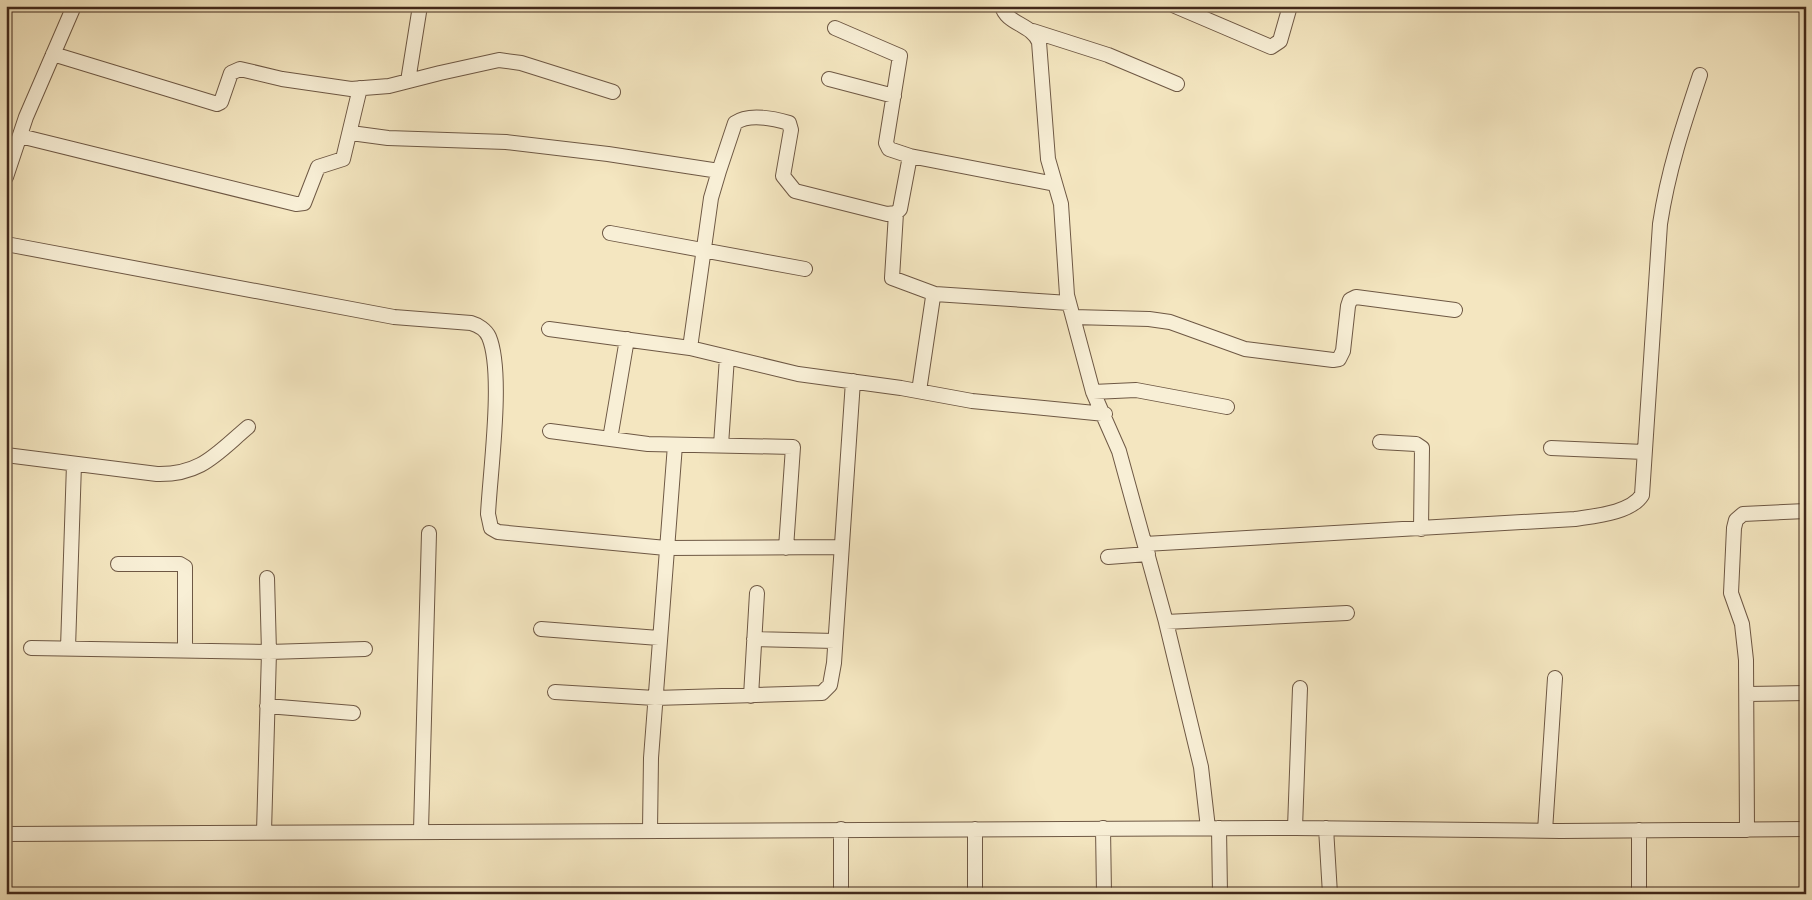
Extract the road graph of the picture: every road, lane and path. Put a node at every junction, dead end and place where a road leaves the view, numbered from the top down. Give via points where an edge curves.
1 (74, 6) edge
2 (420, 6) edge
3 (1002, 6) edge
4 (1174, 6) edge
5 (1290, 6) edge
6 (835, 28) dead end
7 (1033, 31) junction
8 (53, 54) junction
9 (1700, 75) dead end
10 (829, 79) dead end
11 (408, 81) junction
12 (1177, 84) dead end
13 (360, 88) junction
14 (613, 92) dead end
15 (894, 96) junction
16 (351, 132) junction
17 (20, 136) junction
18 (11, 149) edge
19 (910, 156) junction
20 (719, 171) junction
21 (6, 177) edge
22 (1055, 184) junction
23 (896, 213) junction
24 (610, 233) dead end
25 (6, 244) edge
26 (703, 250) junction
27 (805, 269) dead end
28 (935, 294) junction
29 (1069, 303) junction
30 (1455, 310) dead end
31 (1073, 317) junction
32 (549, 329) dead end
33 (627, 339) junction
34 (690, 348) junction
35 (727, 357) junction
36 (853, 381) junction
37 (919, 391) junction
38 (1093, 392) junction
39 (1227, 407) dead end
40 (1105, 414) junction
41 (248, 427) dead end
42 (550, 431) dead end
43 (610, 439) junction
44 (1380, 442) dead end
45 (675, 444) junction
46 (721, 445) junction
47 (1551, 448) dead end
48 (1644, 452) junction
49 (6, 455) edge
50 (74, 464) junction
51 (1806, 511) edge
52 (1421, 529) junction
53 (429, 533) dead end
54 (840, 547) junction
55 (666, 548) junction
56 (786, 548) junction
57 (1146, 549) junction
58 (1108, 557) dead end
59 (118, 564) dead end
60 (267, 578) dead end
61 (757, 593) dead end
62 (1347, 613) dead end
63 (1166, 622) junction
64 (541, 629) dead end
65 (659, 638) junction
66 (754, 639) junction
67 (835, 641) junction
68 (31, 648) dead end
69 (68, 648) junction
70 (366, 649) dead end
71 (185, 651) junction
72 (269, 652) junction
73 (1555, 678) dead end
74 (1300, 688) dead end
75 (555, 692) dead end
76 (1806, 693) edge
77 (1747, 694) junction
78 (751, 696) junction
79 (654, 698) junction
80 (267, 706) junction
81 (353, 713) dead end
82 (1103, 828) junction
83 (1214, 828) junction
84 (1295, 828) junction
85 (1326, 828) junction
86 (841, 829) junction
87 (976, 829) junction
88 (1806, 829) edge
89 (421, 830) junction
90 (650, 830) junction
91 (1639, 830) junction
92 (1747, 830) junction
93 (1545, 831) junction
94 (264, 832) junction
95 (6, 834) edge
96 (841, 894) edge
97 (975, 894) edge
98 (1104, 894) edge
99 (1220, 894) edge
100 (1330, 894) edge
101 (1639, 894) edge

1 - 8 street
2 - 11 street
3 - 7 street via 1007,16
4 - 5 street via 1271,47 1280,41
6 - 15 street via 900,56
7 - 12 street via 1108,55
7 - 22 street via 1039,42 1048,159
8 - 13 street via 209,103 221,102 231,74 240,69 282,79
8 - 17 street
9 - 48 street via 1675,148 1660,224
10 - 15 street
11 - 13 street
11 - 14 street via 499,60 521,63
13 - 16 street
15 - 19 street via 886,143 889,149
16 - 17 street via 343,159 318,166 308,197 304,203 296,204
16 - 20 street via 388,138 506,142
17 - 18 street
18 - 21 street
19 - 22 street
19 - 23 street via 900,209
20 - 23 street via 735,123 750,117 781,121 788,123 791,130 783,176 795,191 887,214
20 - 26 street
22 - 29 street via 1061,204
23 - 28 street via 892,278
24 - 26 street
25 - 55 street via 394,317 479,325 488,336 493,358 495,390 488,514 492,528 498,532 531,536
26 - 27 street
26 - 34 street
28 - 29 street
28 - 37 street
29 - 31 street
30 - 31 street via 1356,297 1348,306 1343,351 1340,359 1333,360 1231,346 1188,327 1163,321
31 - 38 street
32 - 33 street
33 - 34 street
33 - 43 street
34 - 35 street
35 - 36 street via 798,374
35 - 46 street
36 - 37 street
36 - 54 street
37 - 40 street via 972,401
38 - 39 street via 1136,390
38 - 40 street
40 - 57 street via 1119,450
41 - 50 street via 207,462 177,475
42 - 43 street
43 - 45 street
44 - 52 street via 1416,444 1422,448
45 - 46 street
45 - 55 street
46 - 56 street via 794,447
47 - 48 street
48 - 52 street via 1642,495 1633,504 1618,510 1575,519
49 - 50 street
50 - 69 street
51 - 77 street via 1744,514 1736,520 1731,593 1744,636
52 - 57 street
53 - 89 street
54 - 56 street
54 - 67 street
55 - 56 street
55 - 65 street
57 - 58 street
57 - 63 street
59 - 71 street via 180,564 185,567
60 - 72 street
61 - 66 street
62 - 63 street
63 - 83 street
64 - 65 street
65 - 79 street
66 - 67 street
66 - 78 street
67 - 78 street via 830,685 822,693
68 - 69 street
69 - 71 street
70 - 72 street
71 - 72 street
72 - 80 street
73 - 93 street
74 - 84 street
75 - 79 street
76 - 77 street
77 - 92 street
78 - 79 street
79 - 90 street
80 - 81 street
80 - 94 street
82 - 83 street
82 - 87 street
82 - 98 street
83 - 84 street
83 - 99 street
84 - 85 street
85 - 93 street
85 - 100 street
86 - 87 street
86 - 90 street
86 - 96 street
87 - 97 street
88 - 92 street
89 - 90 street
89 - 94 street
91 - 92 street
91 - 93 street
91 - 101 street
94 - 95 street

